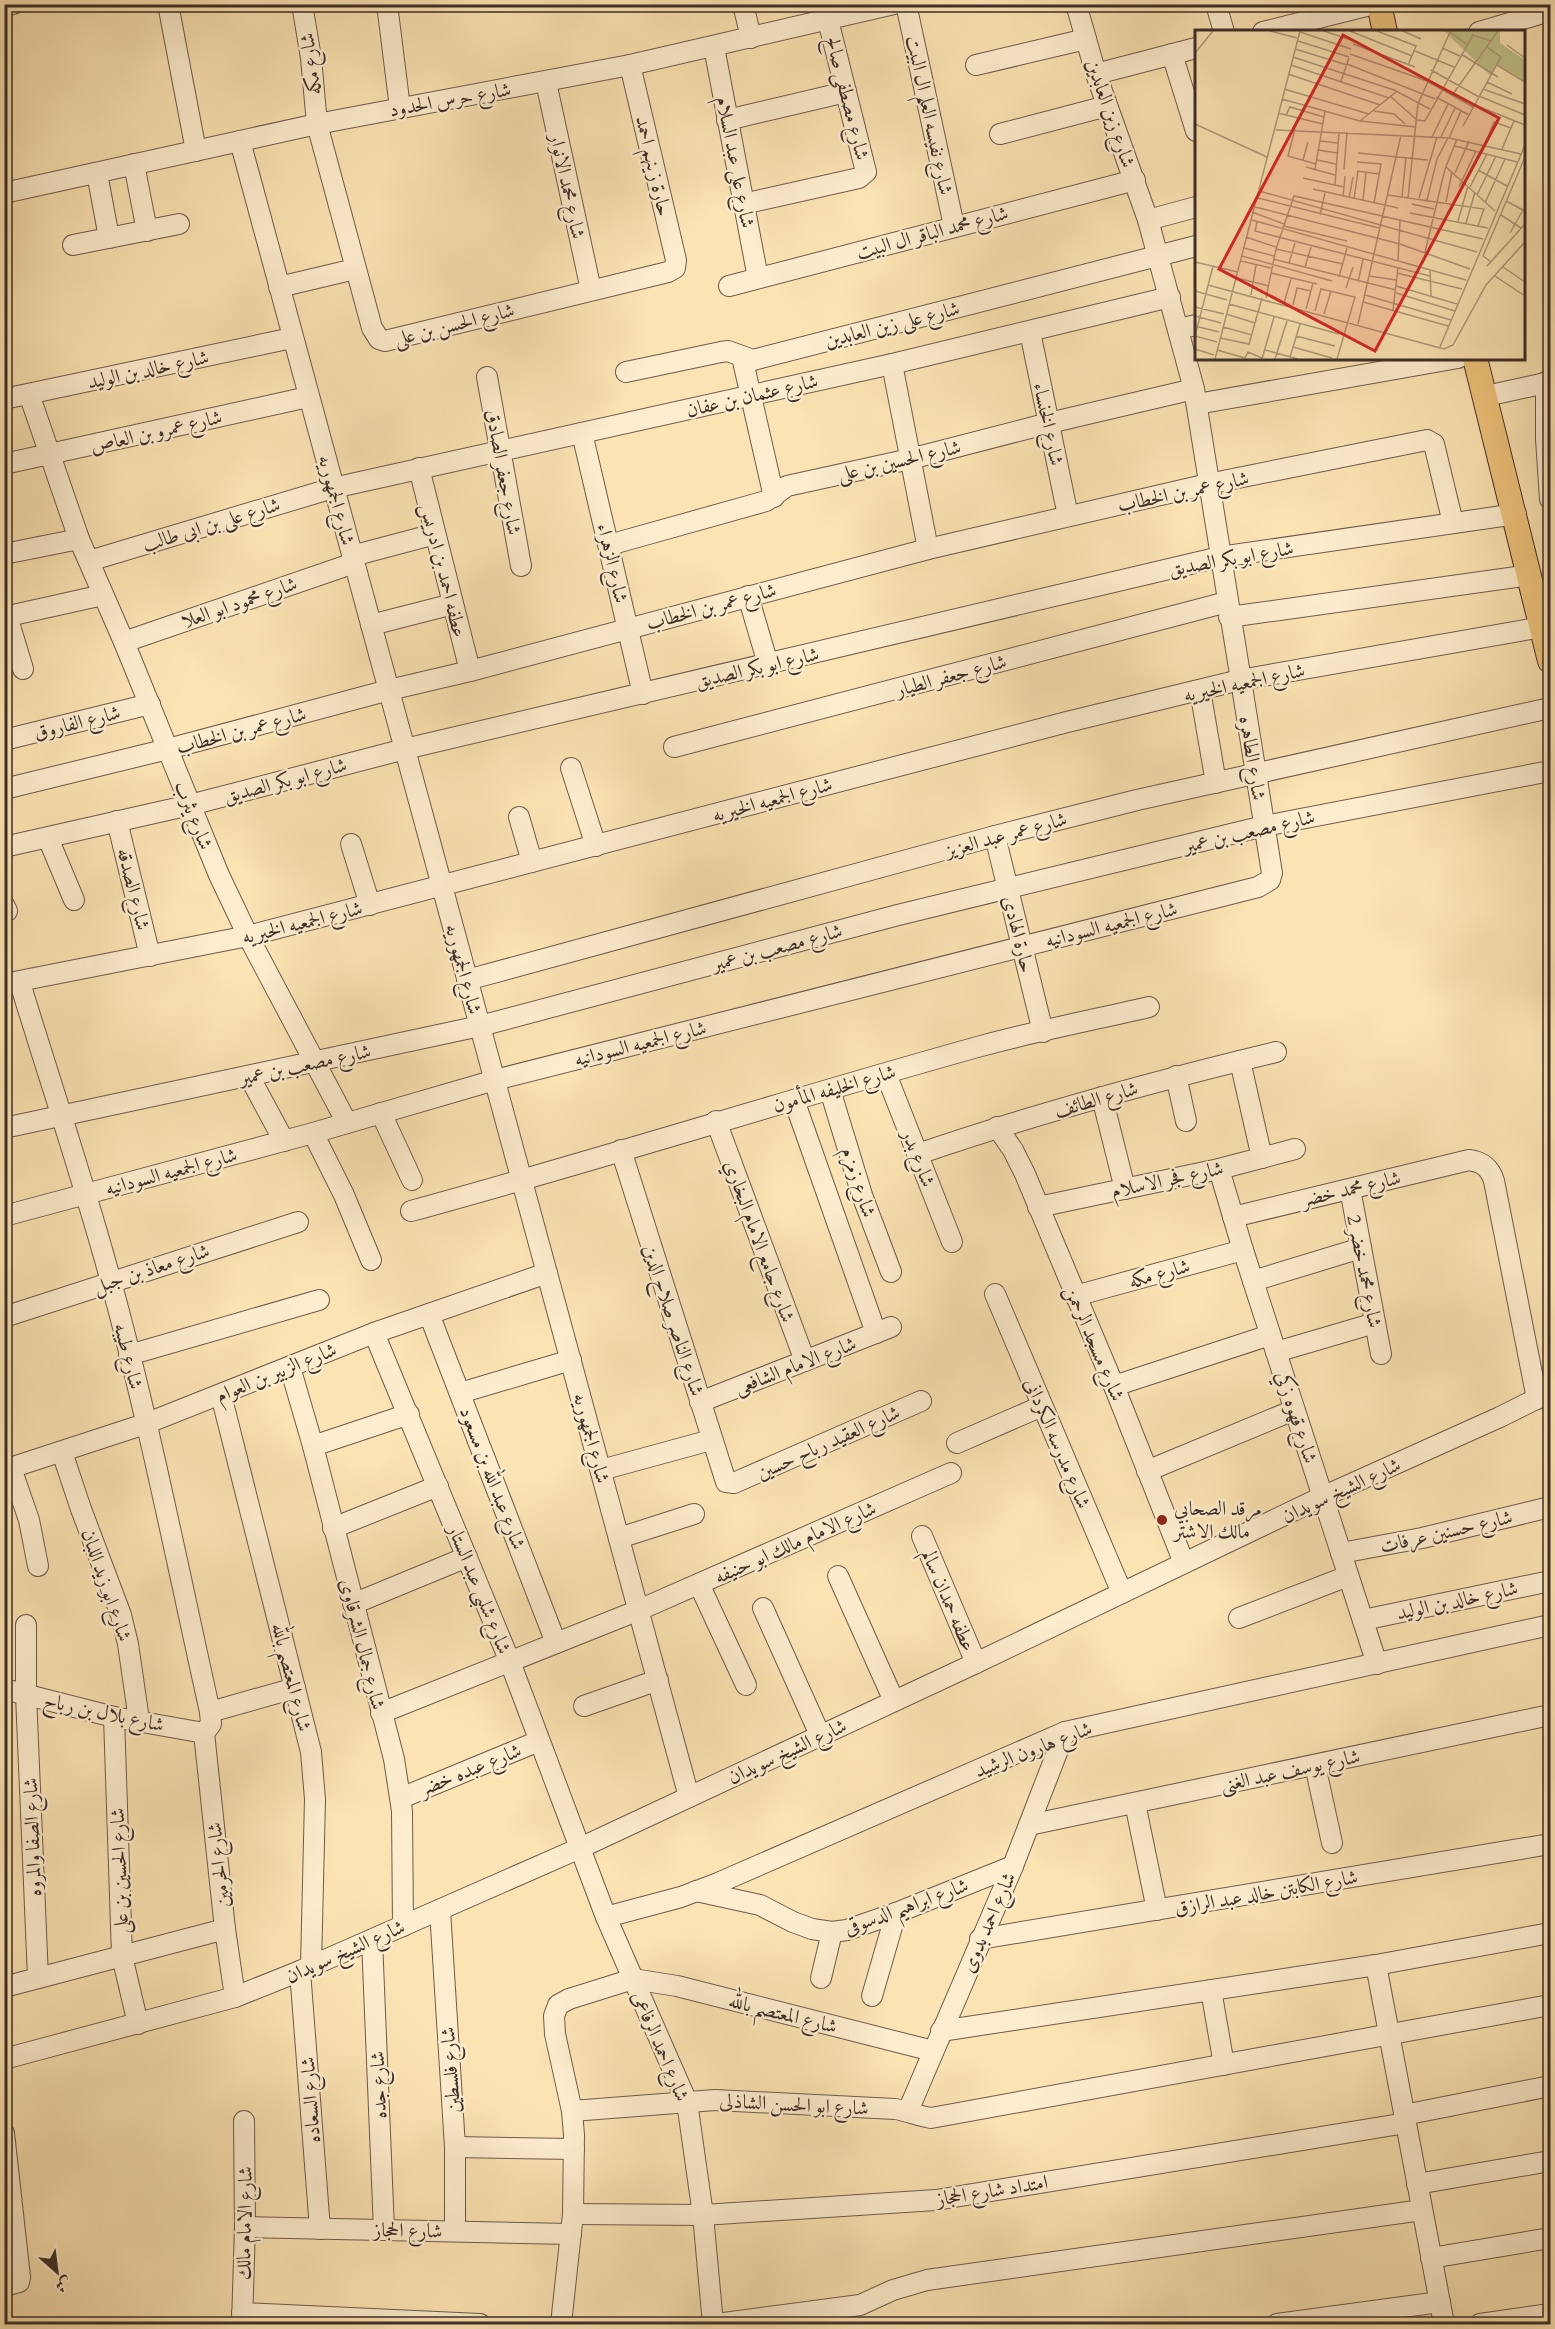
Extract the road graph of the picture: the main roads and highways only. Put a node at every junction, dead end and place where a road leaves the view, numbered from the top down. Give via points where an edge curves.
1 (1379, 4) edge
2 (1385, 30) edge
3 (1476, 360) edge
4 (1551, 661) edge

1 - 2 main road
3 - 4 main road

